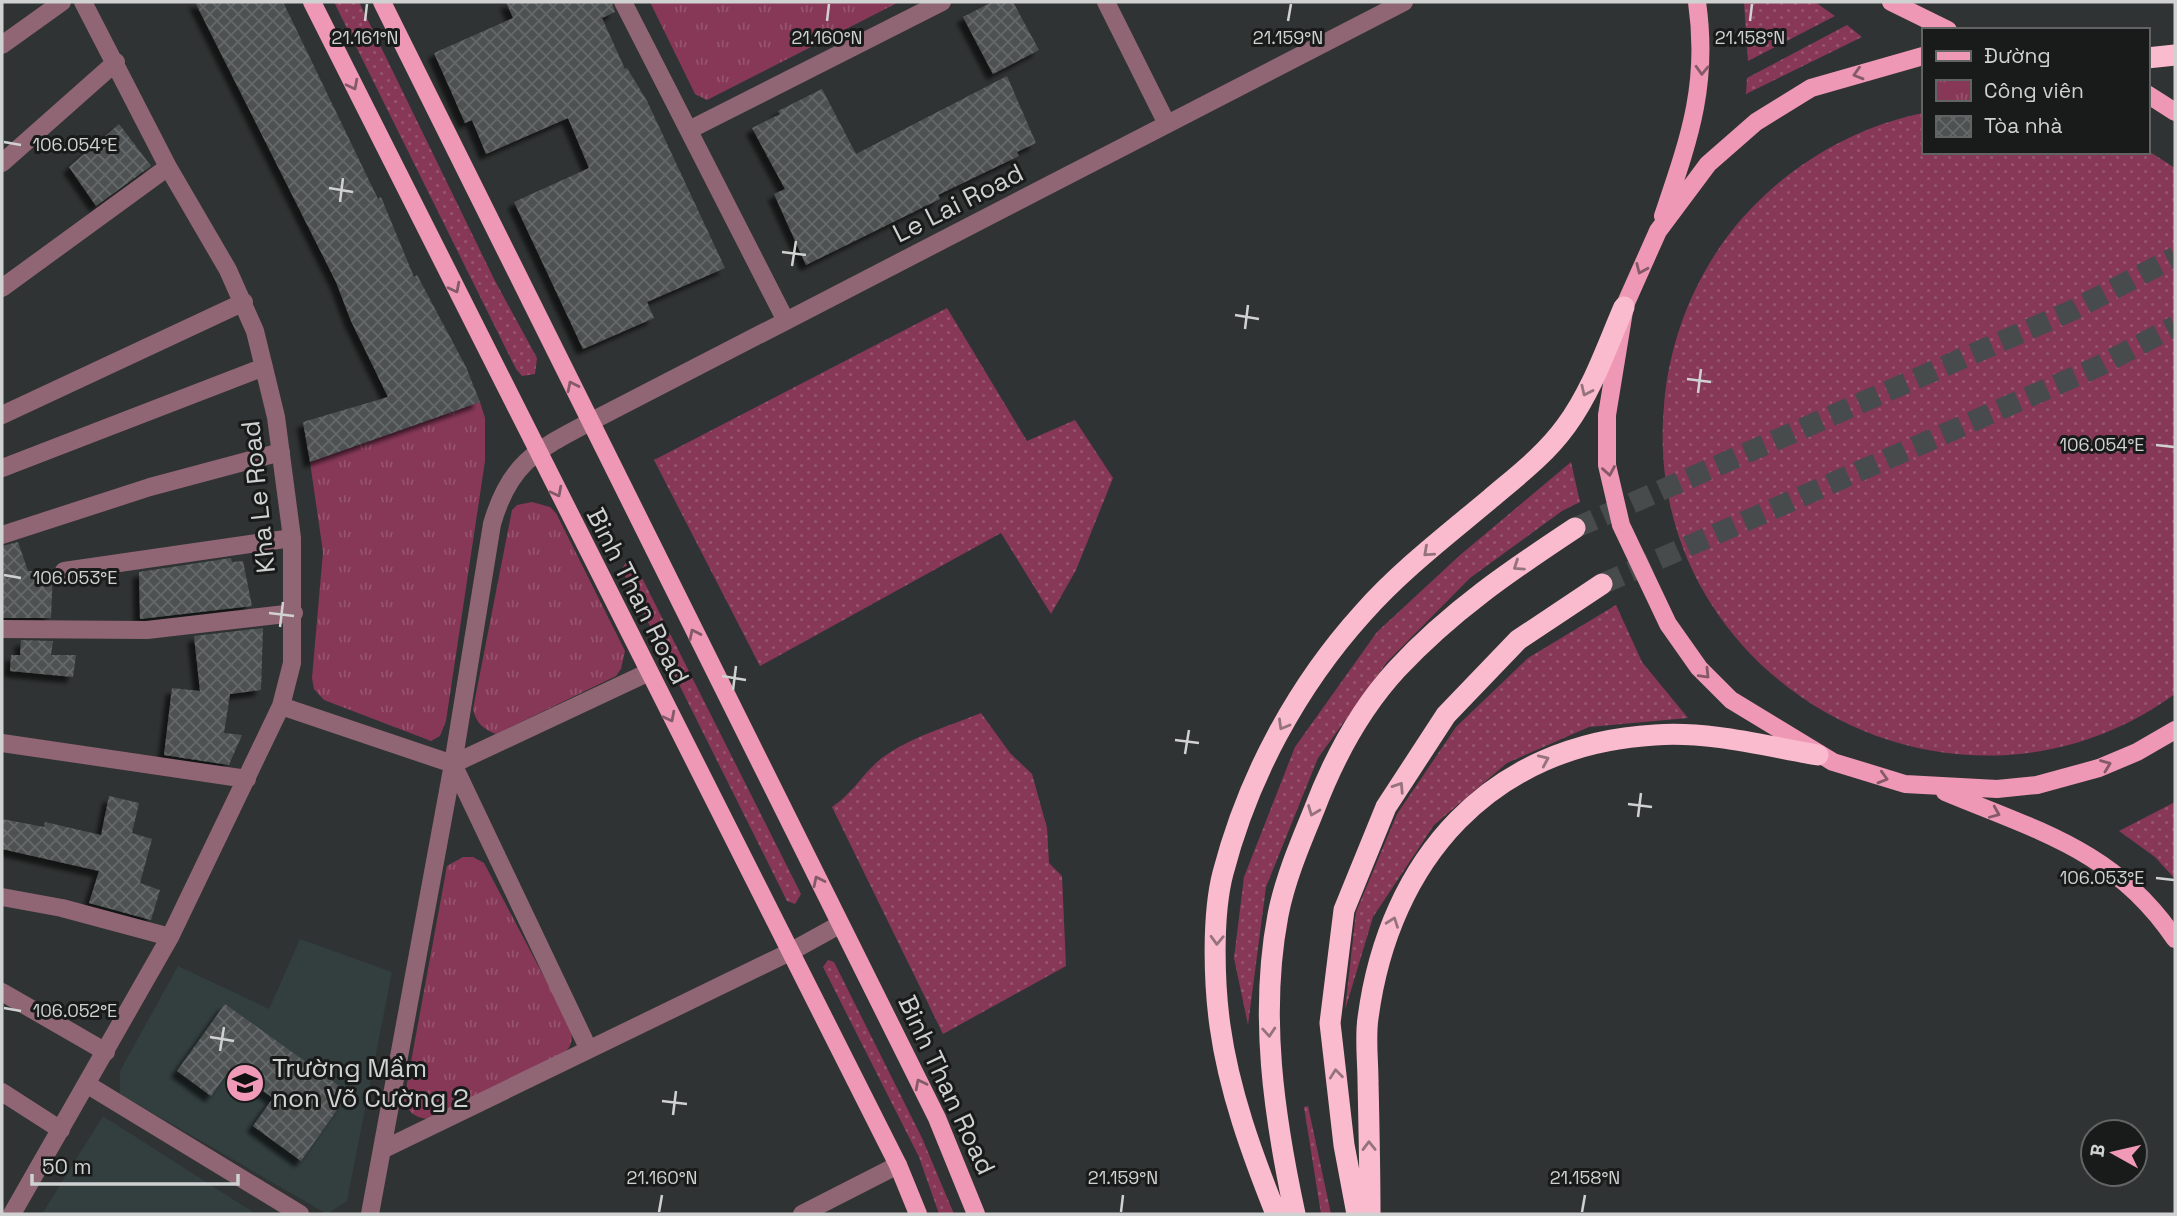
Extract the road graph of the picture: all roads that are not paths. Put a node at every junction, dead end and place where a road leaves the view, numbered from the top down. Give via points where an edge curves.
1 (62, 2) edge
2 (83, 2) edge
3 (312, 2) edge
4 (382, 2) edge
5 (624, 2) edge
6 (942, 2) edge
7 (1106, 2) edge
8 (1698, 2) edge
9 (1891, 2) edge
10 (1395, 4) edge
11 (1944, 28) edge
12 (2, 46) edge
13 (1922, 55) edge
14 (2175, 55) edge
15 (2149, 58) edge
16 (116, 62) junction
17 (2149, 95) edge
18 (2175, 112) edge
19 (1167, 124) junction
20 (689, 130) junction
21 (2, 163) edge
22 (168, 167) junction
23 (1658, 231) junction
24 (2, 288) edge
25 (244, 302) junction
26 (1624, 307) junction
27 (786, 321) junction
28 (264, 367) junction
29 (2, 415) edge
30 (590, 422) junction
31 (536, 451) junction
32 (281, 452) junction
33 (2, 468) edge
34 (1575, 528) tunnel mouth
35 (2, 535) edge
36 (292, 538) junction
37 (64, 571) dead end
38 (1602, 584) tunnel mouth
39 (294, 613) junction
40 (2, 629) edge
41 (647, 673) junction
42 (281, 706) junction
43 (2175, 730) edge
44 (2, 743) edge
45 (1818, 755) junction
46 (453, 764) junction
47 (247, 779) junction
48 (1932, 786) junction
49 (2, 897) edge
50 (839, 925) junction
51 (170, 937) junction
52 (2175, 939) edge
53 (790, 952) junction
54 (2, 992) edge
55 (588, 1048) junction
56 (106, 1052) junction
57 (88, 1085) junction
58 (2, 1091) edge
59 (61, 1130) junction
60 (382, 1150) junction
61 (898, 1165) junction
62 (12, 1214) edge
63 (300, 1214) edge
64 (370, 1214) edge
65 (802, 1214) edge
66 (918, 1214) edge
67 (976, 1214) edge
68 (1276, 1214) edge
69 (1295, 1214) edge
70 (1357, 1214) edge
71 (1370, 1214) edge

1 - 12 street
2 - 16 street, Kha Le Road
3 -> 31 main road, Binh Than Road
30 -> 4 main road, Binh Than Road
5 - 20 street
6 - 20 street
7 - 19 street
8 -> 23 main road via 1701,86
9 - 11 main road
10 - 19 street, Le Lai Road
13 -> 23 main road via 1811,88 1756,122 1708,164
14 - 15 highway
16 - 21 street
16 - 22 street, Kha Le Road
17 - 18 main road
19 - 27 street, Le Lai Road
20 - 27 street
22 - 24 street
22 - 25 street, Kha Le Road
23 -> 26 main road
25 - 28 street, Kha Le Road
25 - 29 street
26 -> 45 main road via 1607,415 1607,465 1621,525 1668,624 1699,668 1731,700
26 -> 68 highway via 1566,426 1534,462 1363,612 1291,711 1249,796 1222,875 1216,976 1220,1025 1253,1156
27 - 30 street, Le Lai Road
28 - 32 street, Kha Le Road
28 - 33 street
30 - 31 street, Le Lai Road
50 -> 30 main road, Binh Than Road
31 -> 41 main road, Binh Than Road
31 - 46 street via 502,496 492,524
32 - 35 street via 149,487
32 - 36 street, Kha Le Road
34 -> 69 highway via 1482,590 1429,637 1395,671 1328,773 1285,890 1270,972 1268,1028 1282,1154
36 - 37 street
36 - 39 street, Kha Le Road
70 -> 38 highway via 1343,1145 1330,1023 1344,910 1386,807 1446,715 1518,640
39 - 40 street via 147,630
39 - 42 street, Kha Le Road via 292,663
41 - 46 street
41 -> 53 main road, Binh Than Road
42 - 46 street
42 - 47 street, Kha Le Road
48 -> 43 main road via 1997,789 2037,785 2114,762
44 - 47 street
45 -> 48 main road via 1883,779
71 -> 45 highway via 1368,1020 1375,978 1401,900 1441,836 1486,796 1536,762 1591,744 1685,735
46 - 55 street
46 - 60 street
47 - 51 street, Kha Le Road
48 -> 52 main road via 2100,860 2151,905
49 - 51 street
50 - 53 street
67 -> 50 main road, Binh Than Road via 937,1118
51 - 56 street, Kha Le Road
53 - 55 street
53 - 61 main road, Binh Than Road
54 - 56 street
55 - 60 street
56 - 57 street, Kha Le Road
57 - 59 street, Kha Le Road
57 - 63 street
58 - 59 street
59 - 62 street, Kha Le Road
60 - 64 street
61 - 65 street
61 - 66 main road, Binh Than Road

